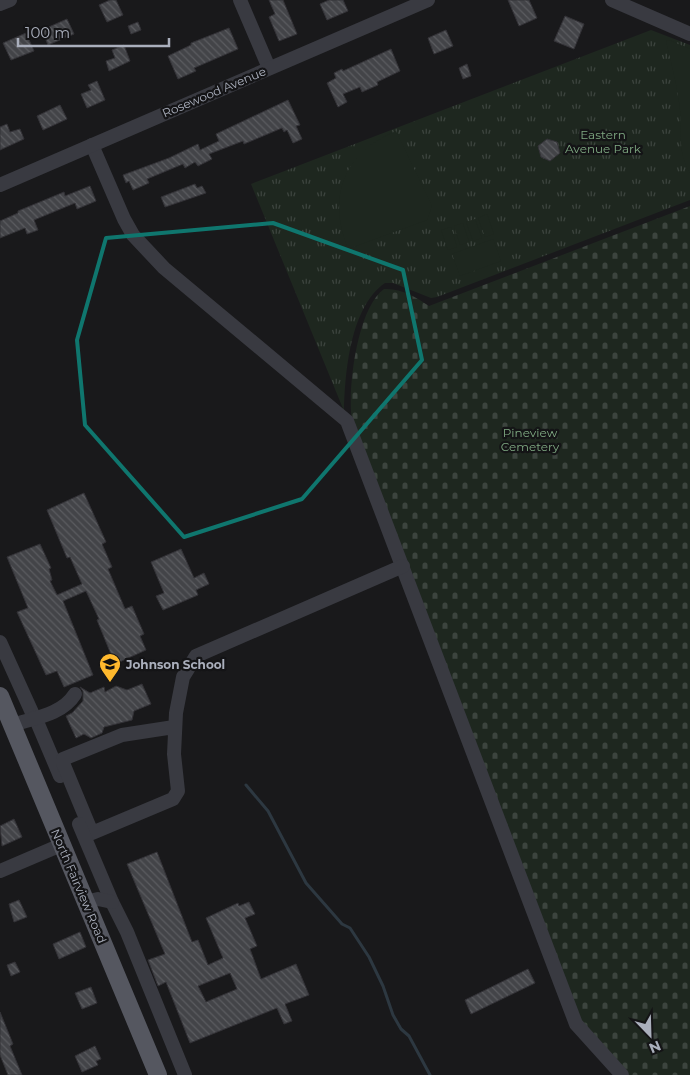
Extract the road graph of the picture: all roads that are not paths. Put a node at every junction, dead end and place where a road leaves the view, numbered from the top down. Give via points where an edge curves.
1 (10, 0) edge
2 (240, 0) edge
3 (428, 0) edge
4 (612, 0) edge
5 (0, 4) edge
6 (690, 34) edge
7 (269, 68) junction
8 (92, 145) junction
9 (0, 185) edge
10 (402, 566) junction
11 (0, 642) edge
12 (75, 694) dead end
13 (0, 696) edge
14 (35, 717) junction
15 (12, 725) junction
16 (174, 727) junction
17 (61, 845) junction
18 (0, 871) edge
19 (86, 902) junction
20 (112, 902) junction
21 (158, 1075) edge
22 (185, 1075) edge
23 (622, 1075) edge

1 - 5 street
2 - 7 street
3 - 7 street, Rosewood Avenue
4 - 6 street
7 - 8 street, Rosewood Avenue
8 - 9 street, Rosewood Avenue
8 - 10 street via 124,219 146,250 347,421
10 - 16 street via 196,656 183,677
10 - 23 street via 576,1024
11 - 14 street
12 - 14 street via 70,703
13 - 15 main road, North Fairview Road
14 - 15 street
14 - 20 street
15 - 17 main road, North Fairview Road
16 - 16 street via 122,735 63,759 92,833 174,799 178,790
17 - 18 street
17 - 19 main road, North Fairview Road
19 - 20 street via 98,899
19 - 21 main road, North Fairview Road
20 - 22 street

